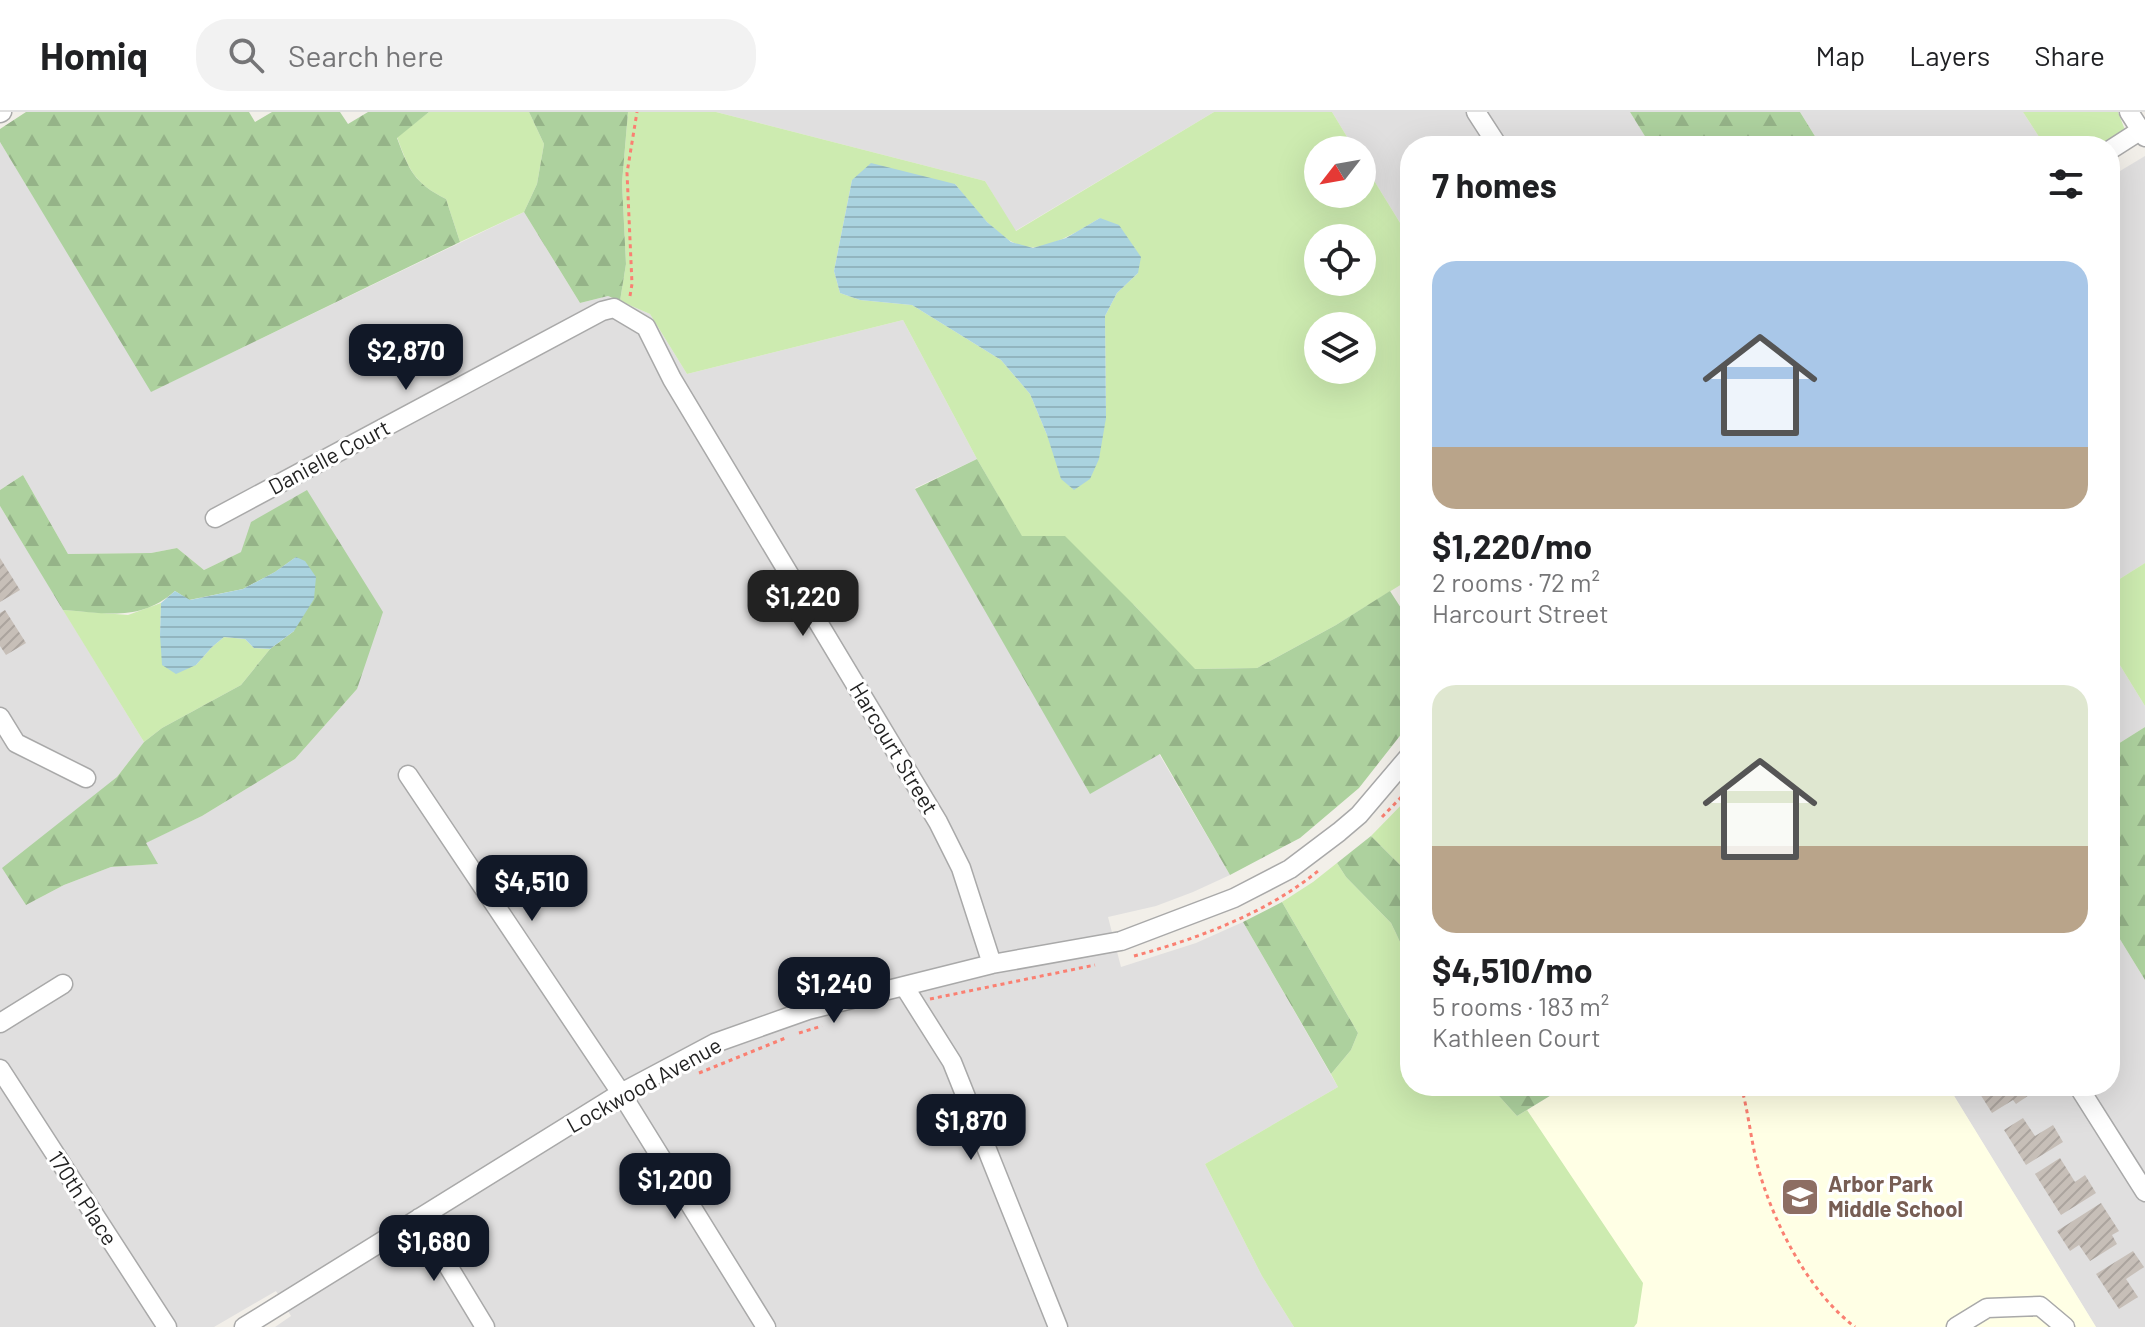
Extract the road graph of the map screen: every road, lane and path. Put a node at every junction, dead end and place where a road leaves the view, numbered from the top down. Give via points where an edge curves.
1 (637, 112) edge
2 (1476, 112) edge
3 (2129, 112) edge
4 (2143, 133) edge
5 (1492, 136) edge
6 (2120, 145) edge
7 (620, 312) junction
8 (215, 518) dead end
9 (0, 717) edge
10 (8, 747) edge
11 (1400, 767) edge
12 (408, 775) dead end
13 (86, 778) dead end
14 (1400, 798) edge
15 (1375, 823) dead end
16 (1323, 868) dead end
17 (1133, 956) dead end
18 (1106, 963) dead end
19 (992, 964) junction
20 (63, 984) dead end
21 (904, 986) junction
22 (915, 1003) junction
23 (0, 1023) edge
24 (825, 1025) dead end
25 (0, 1069) edge
26 (695, 1075) dead end
27 (621, 1093) junction
28 (1743, 1096) edge
29 (2084, 1096) edge
30 (2145, 1192) edge
31 (419, 1218) junction
32 (167, 1327) edge
33 (244, 1327) edge
34 (485, 1327) edge
35 (766, 1327) edge
36 (1058, 1327) edge
37 (1855, 1327) edge
38 (1956, 1327) edge
39 (2065, 1327) edge

1 - 7 path via 627,173 632,284
2 - 5 street
3 - 4 street
4 - 6 street
7 - 8 street, Danielle Court via 602,311
7 - 19 street, Harcourt Street via 646,327 672,379 938,822 961,868
9 - 10 street
10 - 13 street
11 - 19 street, Lockwood Avenue via 1339,832 1290,869 1234,898 1121,941
12 - 27 street
14 - 15 path
16 - 17 path via 1272,902 1171,946
18 - 22 path
19 - 21 street, Lockwood Avenue
20 - 23 street
21 - 22 street
21 - 27 street, Lockwood Avenue via 808,1010 715,1043
22 - 36 street via 952,1062
24 - 26 path
25 - 32 street, 170th Place
27 - 31 street, Lockwood Avenue
27 - 35 street
28 - 37 path via 1758,1169 1787,1241 1815,1284
29 - 30 street
31 - 33 street, Lockwood Avenue
31 - 34 street
38 - 39 street via 1987,1308 2040,1306

